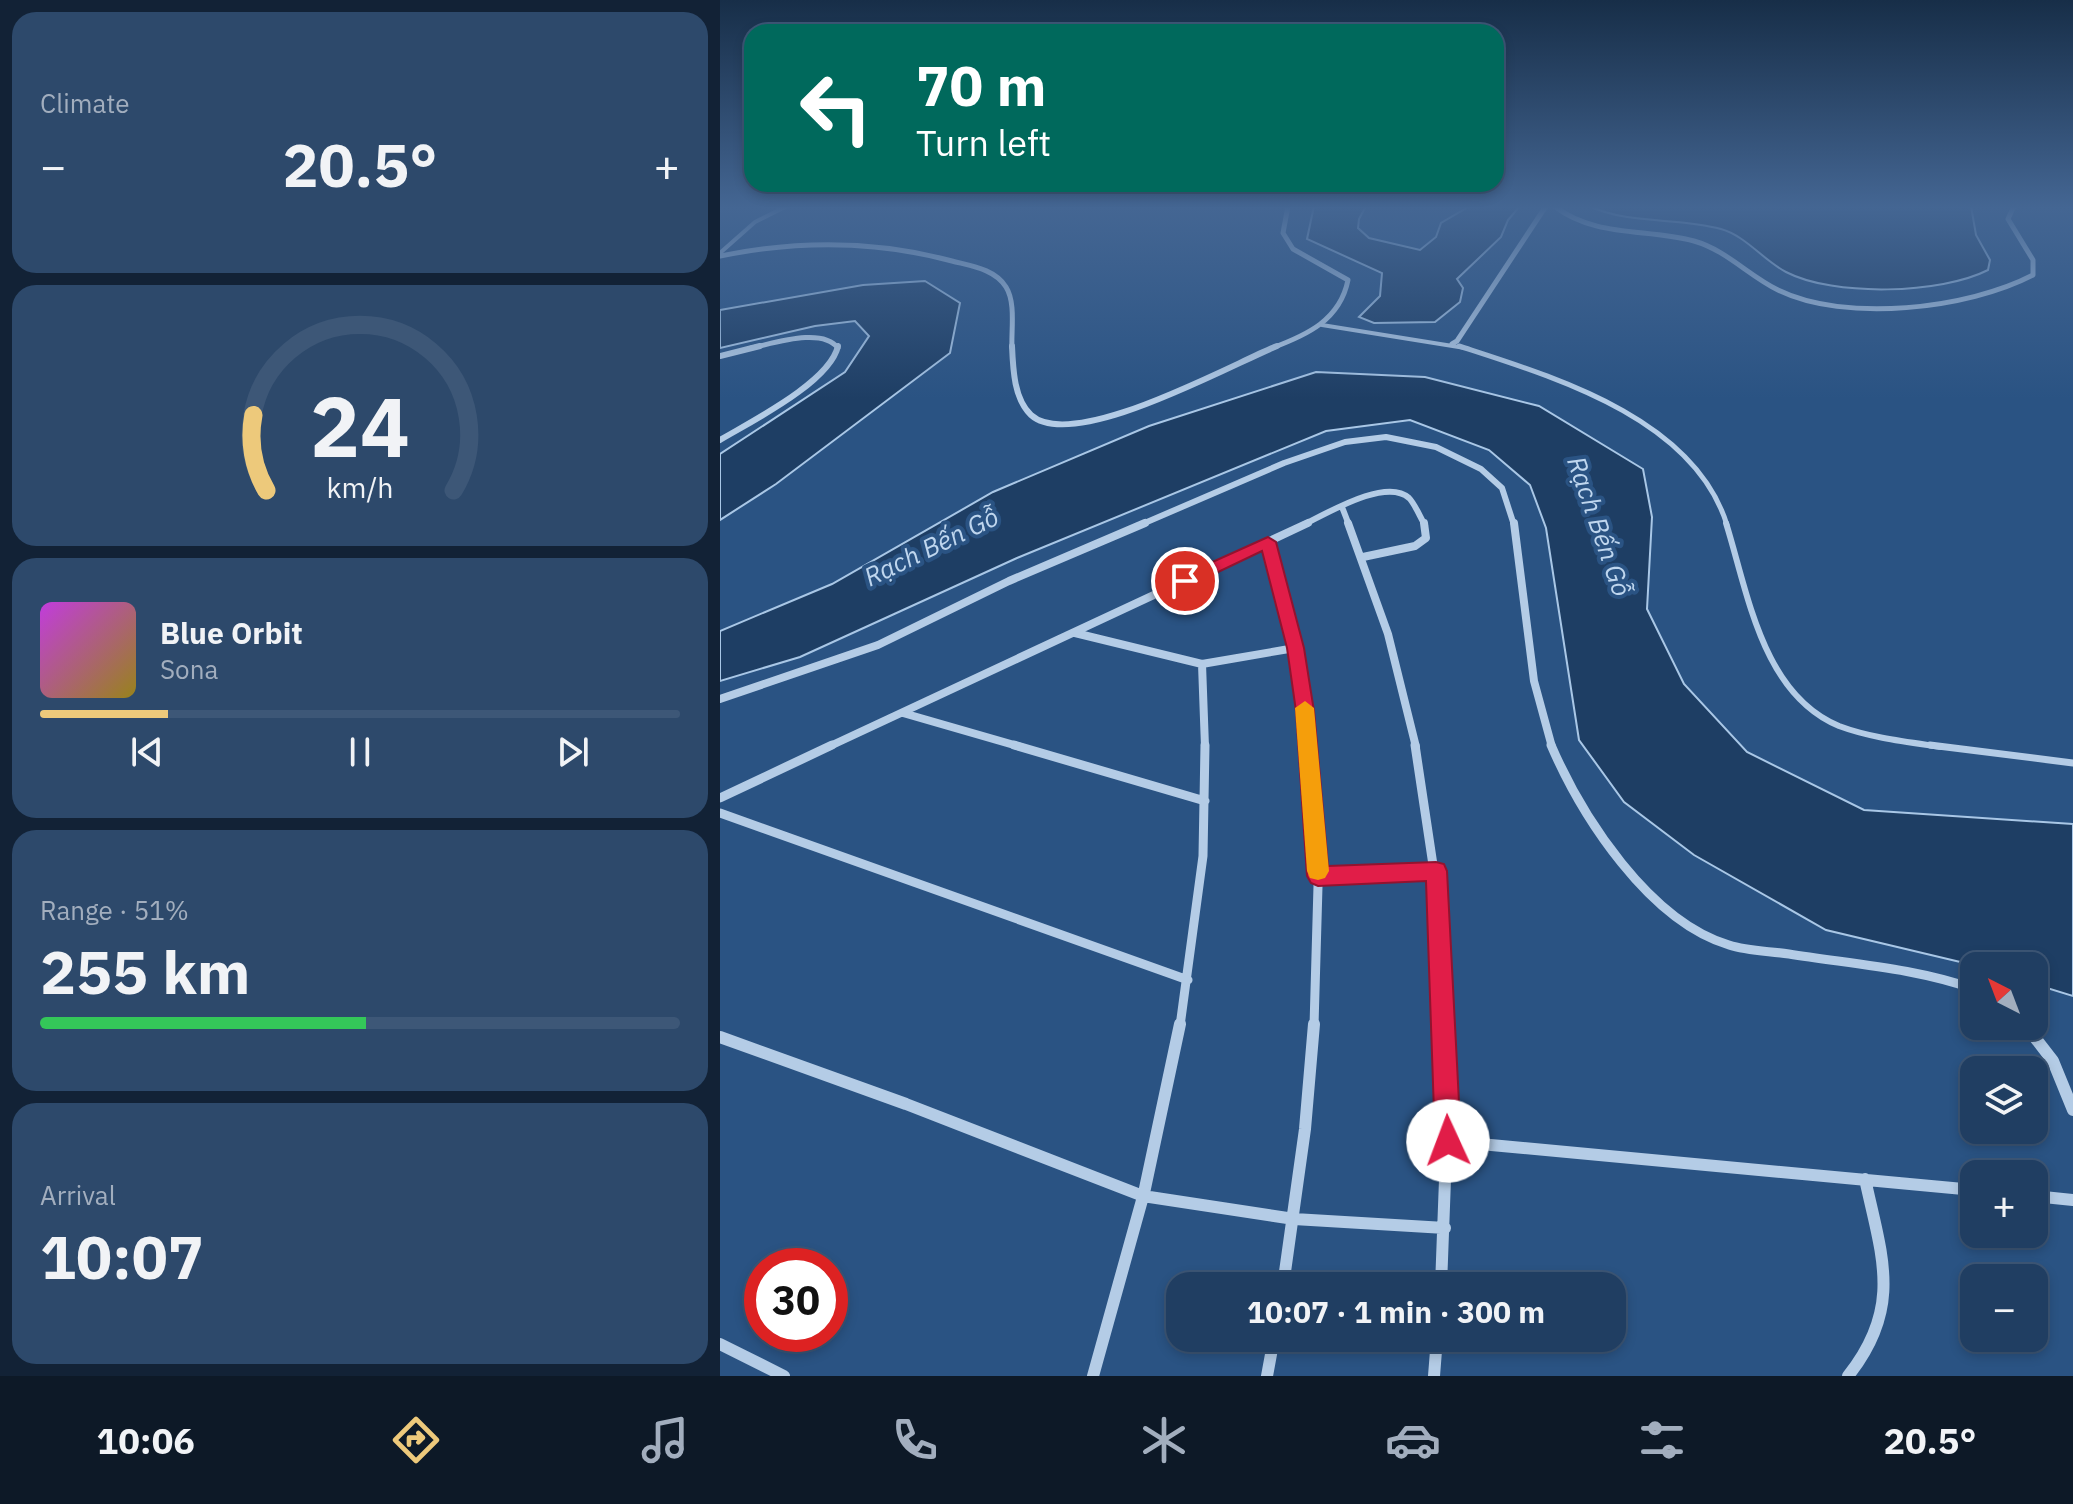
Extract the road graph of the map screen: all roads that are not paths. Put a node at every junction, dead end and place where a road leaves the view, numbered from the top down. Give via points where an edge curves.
1 (985, 270) edge
2 (1331, 270) edge
3 (1504, 270) edge
4 (1743, 270) edge
5 (2033, 270) edge
6 (1322, 325) junction
7 (1452, 344) junction
8 (720, 356) edge
9 (720, 440) edge
10 (1342, 507) junction
11 (1268, 542) junction
12 (1363, 557) junction
13 (1074, 633) junction
14 (1295, 648) junction
15 (1202, 664) junction
16 (720, 699) edge
17 (902, 713) junction
18 (2073, 763) edge
19 (720, 798) edge
20 (1205, 801) junction
21 (720, 813) edge
22 (1436, 871) junction
23 (1318, 876) junction
24 (1188, 980) junction
25 (1960, 984) edge
26 (720, 1037) edge
27 (2037, 1040) edge
28 (2073, 1110) edge
29 (1448, 1141) junction
30 (1865, 1179) junction
31 (1960, 1189) edge
32 (1143, 1196) junction
33 (2048, 1197) edge
34 (2073, 1200) edge
35 (1294, 1219) junction
36 (1445, 1228) junction
37 (1285, 1272) edge
38 (1442, 1272) edge
39 (720, 1344) edge
40 (1271, 1352) edge
41 (1436, 1352) edge
42 (784, 1376) edge
43 (1093, 1376) edge
44 (1267, 1376) edge
45 (1434, 1376) edge
46 (1848, 1376) edge

1 - 6 street via 995,273 1010,295 1020,403 1049,425 1102,419 1145,406
2 - 6 street via 1348,280 1345,298
3 - 7 street
4 - 5 street via 1789,295 1834,304 1904,307 1977,299 2019,284
6 - 7 lane
7 - 18 lane via 1627,411 1667,439 1712,490 1766,647 1791,688 1819,715 1859,732 2007,760
8 - 9 street via 805,338 829,339 839,347 825,369
10 - 11 street
10 - 12 street
10 - 12 street via 1381,491 1401,493 1426,527 1426,538 1415,546
11 - 13 street
11 - 14 street
12 - 22 street via 1410,709
13 - 15 street
13 - 17 street
14 - 15 street
14 - 23 street
15 - 20 street
16 - 25 street via 876,646 1004,582 1265,469 1348,441 1402,439 1457,455 1500,484 1509,505 1540,708 1553,749 1581,805 1652,897 1699,933 1728,945
17 - 19 street
17 - 20 street
20 - 24 street
21 - 24 street
22 - 23 street
22 - 29 street
23 - 35 street via 1310,1051
24 - 32 street via 1172,1078
26 - 32 street
27 - 28 street via 2053,1061
29 - 30 street
29 - 36 street
30 - 31 street
30 - 46 street via 1886,1294 1879,1331
32 - 35 street
32 - 43 street
33 - 34 street
35 - 36 street
35 - 37 street
36 - 38 street
39 - 42 street
40 - 44 street
41 - 45 street

